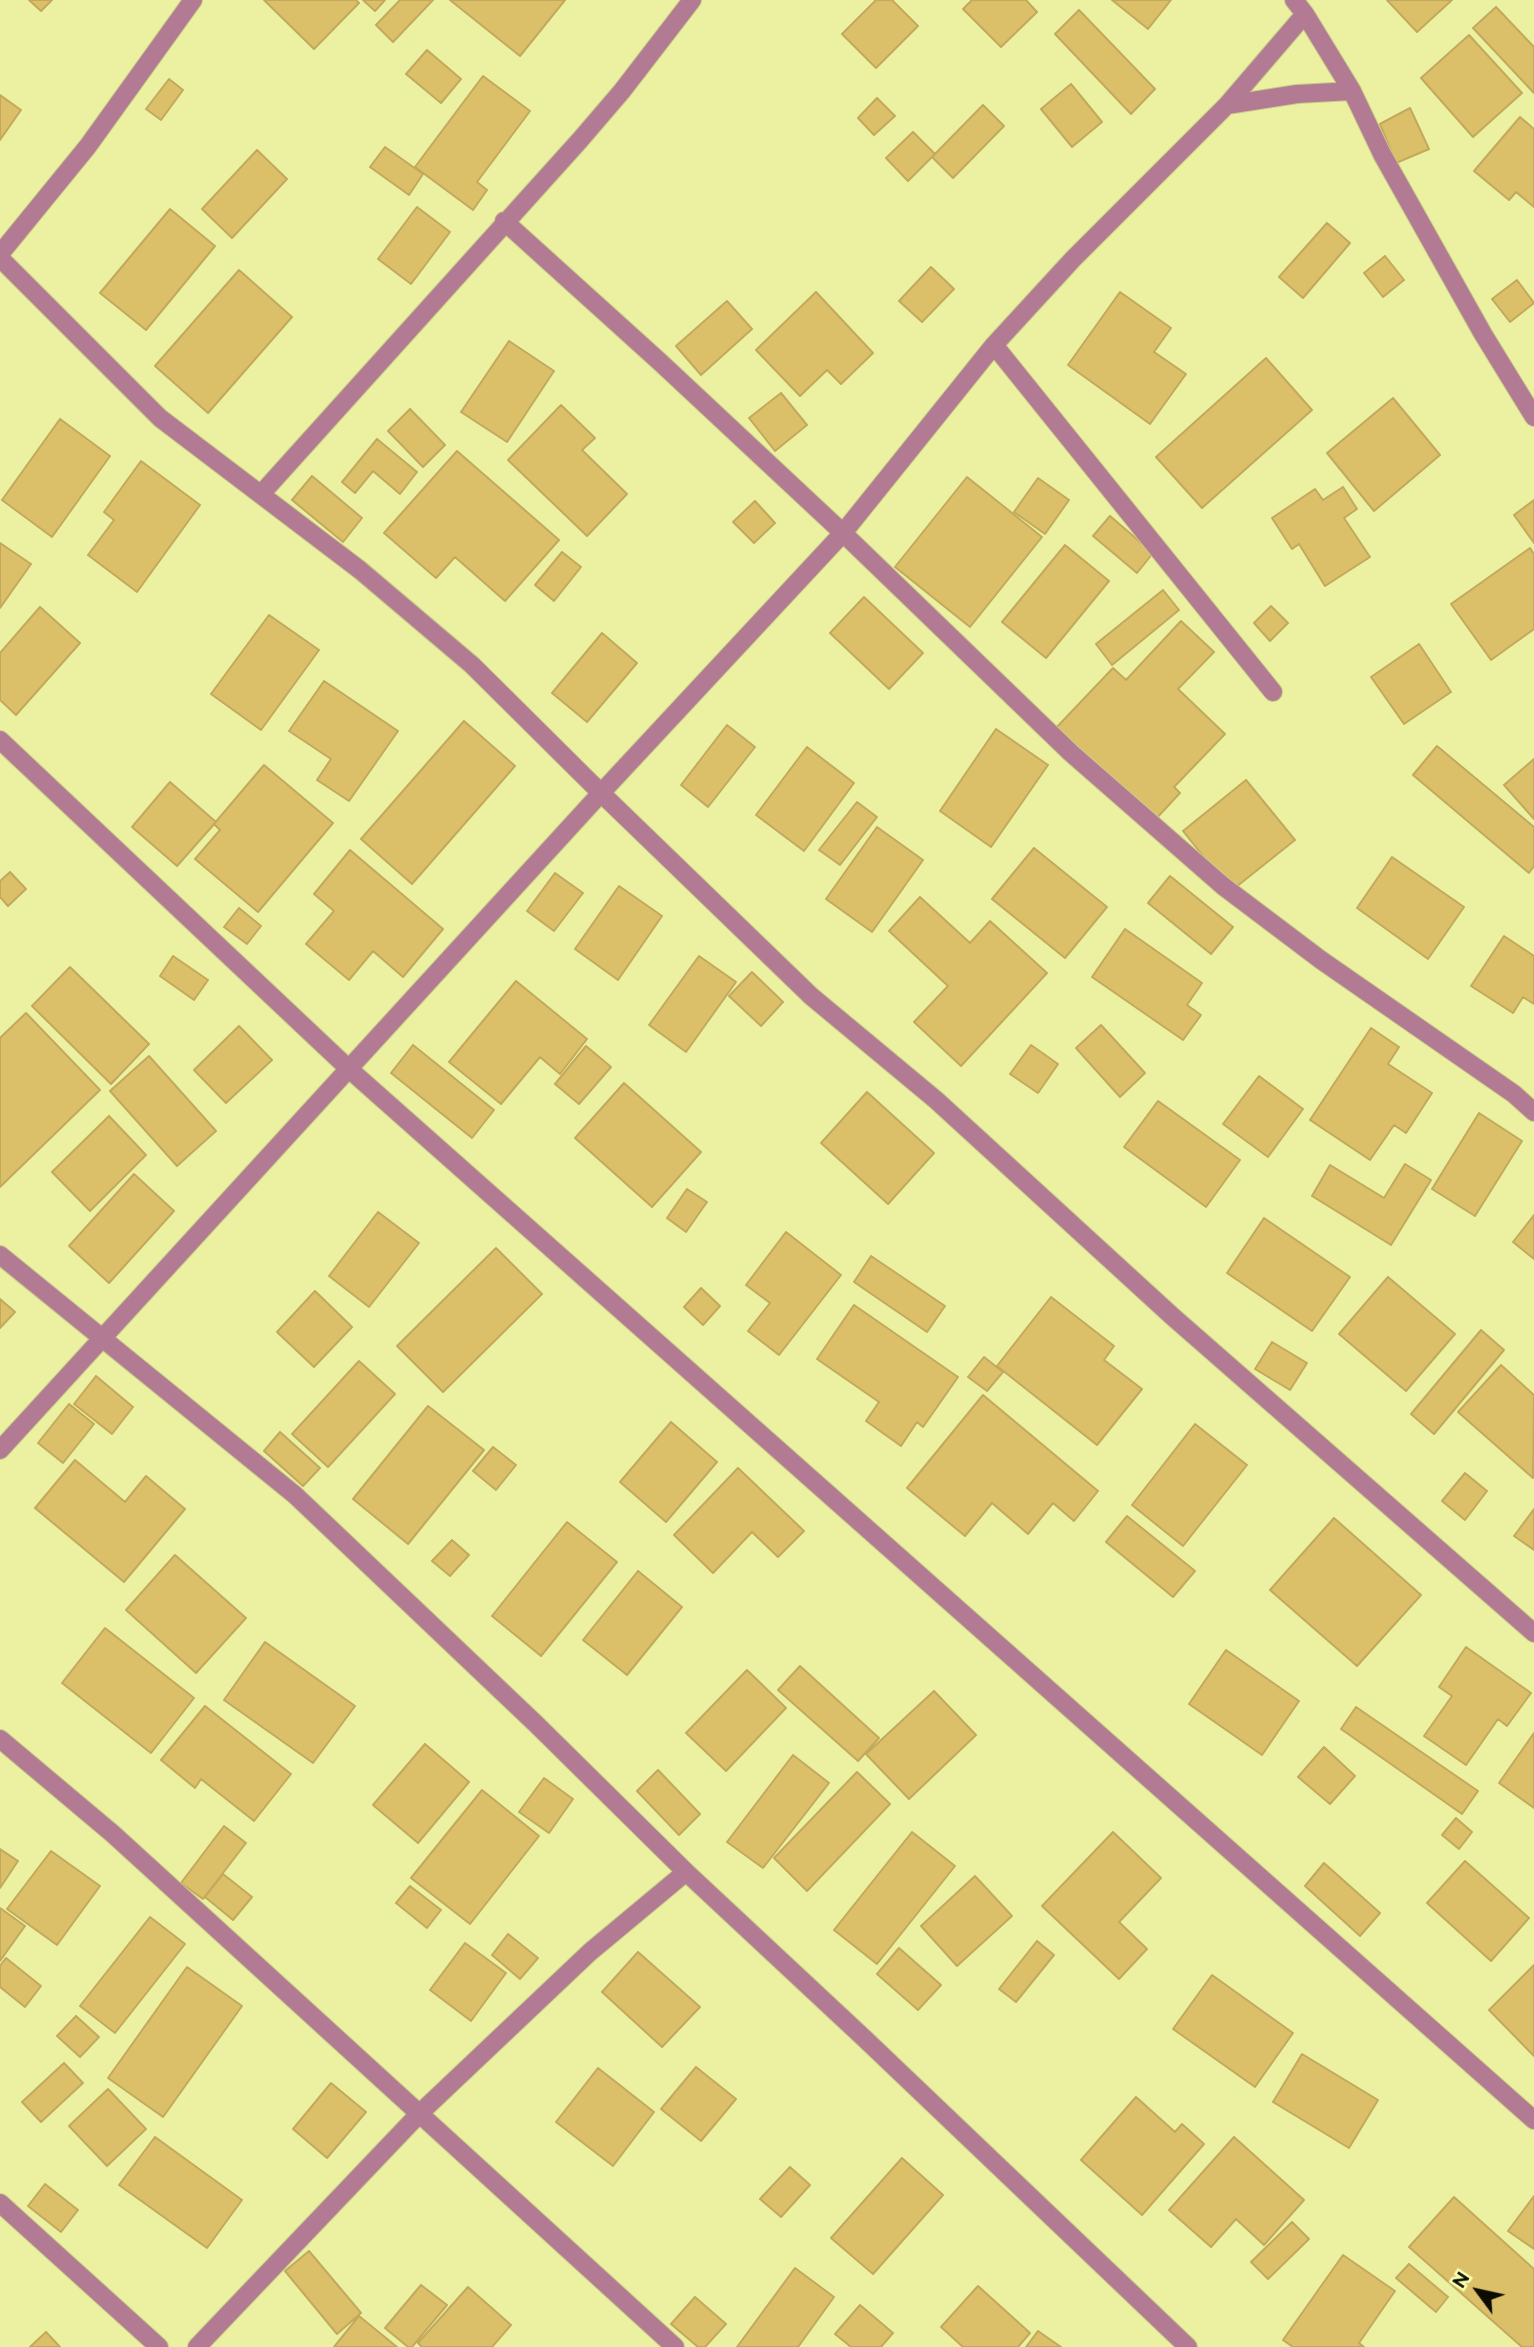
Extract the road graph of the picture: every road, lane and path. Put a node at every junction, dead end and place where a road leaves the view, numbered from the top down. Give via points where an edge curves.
1 (192, 0) edge
2 (692, 0) edge
3 (1300, 7) edge
4 (1353, 92) junction
5 (1227, 105) junction
6 (505, 221) junction
7 (0, 256) edge
8 (994, 345) junction
9 (1534, 417) edge
10 (262, 493) junction
11 (843, 533) junction
12 (1273, 692) dead end
13 (0, 740) edge
14 (601, 793) junction
15 (349, 1069) junction
16 (1534, 1112) edge
17 (0, 1255) edge
18 (102, 1339) junction
19 (0, 1450) edge
20 (1534, 1633) edge
21 (0, 1739) edge
22 (687, 1872) junction
23 (420, 2113) junction
24 (1534, 2120) edge
25 (0, 2203) edge
26 (159, 2347) edge
27 (197, 2347) edge
28 (675, 2347) edge
29 (1188, 2347) edge

1 - 7 street via 88,145
2 - 6 street via 622,91
3 - 4 street
3 - 5 street
4 - 5 street via 1297,94
4 - 9 street via 1442,262
5 - 8 street
6 - 10 street
6 - 11 street
7 - 10 street via 160,418
8 - 11 street
8 - 12 street
10 - 14 street via 472,665
11 - 14 street
11 - 16 street via 1071,753 1223,886
13 - 15 street
14 - 15 street
14 - 20 street via 811,996 936,1100 1172,1316
15 - 18 street
15 - 24 street
17 - 18 street
18 - 19 street
18 - 22 street via 295,1495
21 - 23 street via 113,1833
22 - 23 street via 590,1952
22 - 29 street
23 - 27 street
23 - 28 street
25 - 26 street

